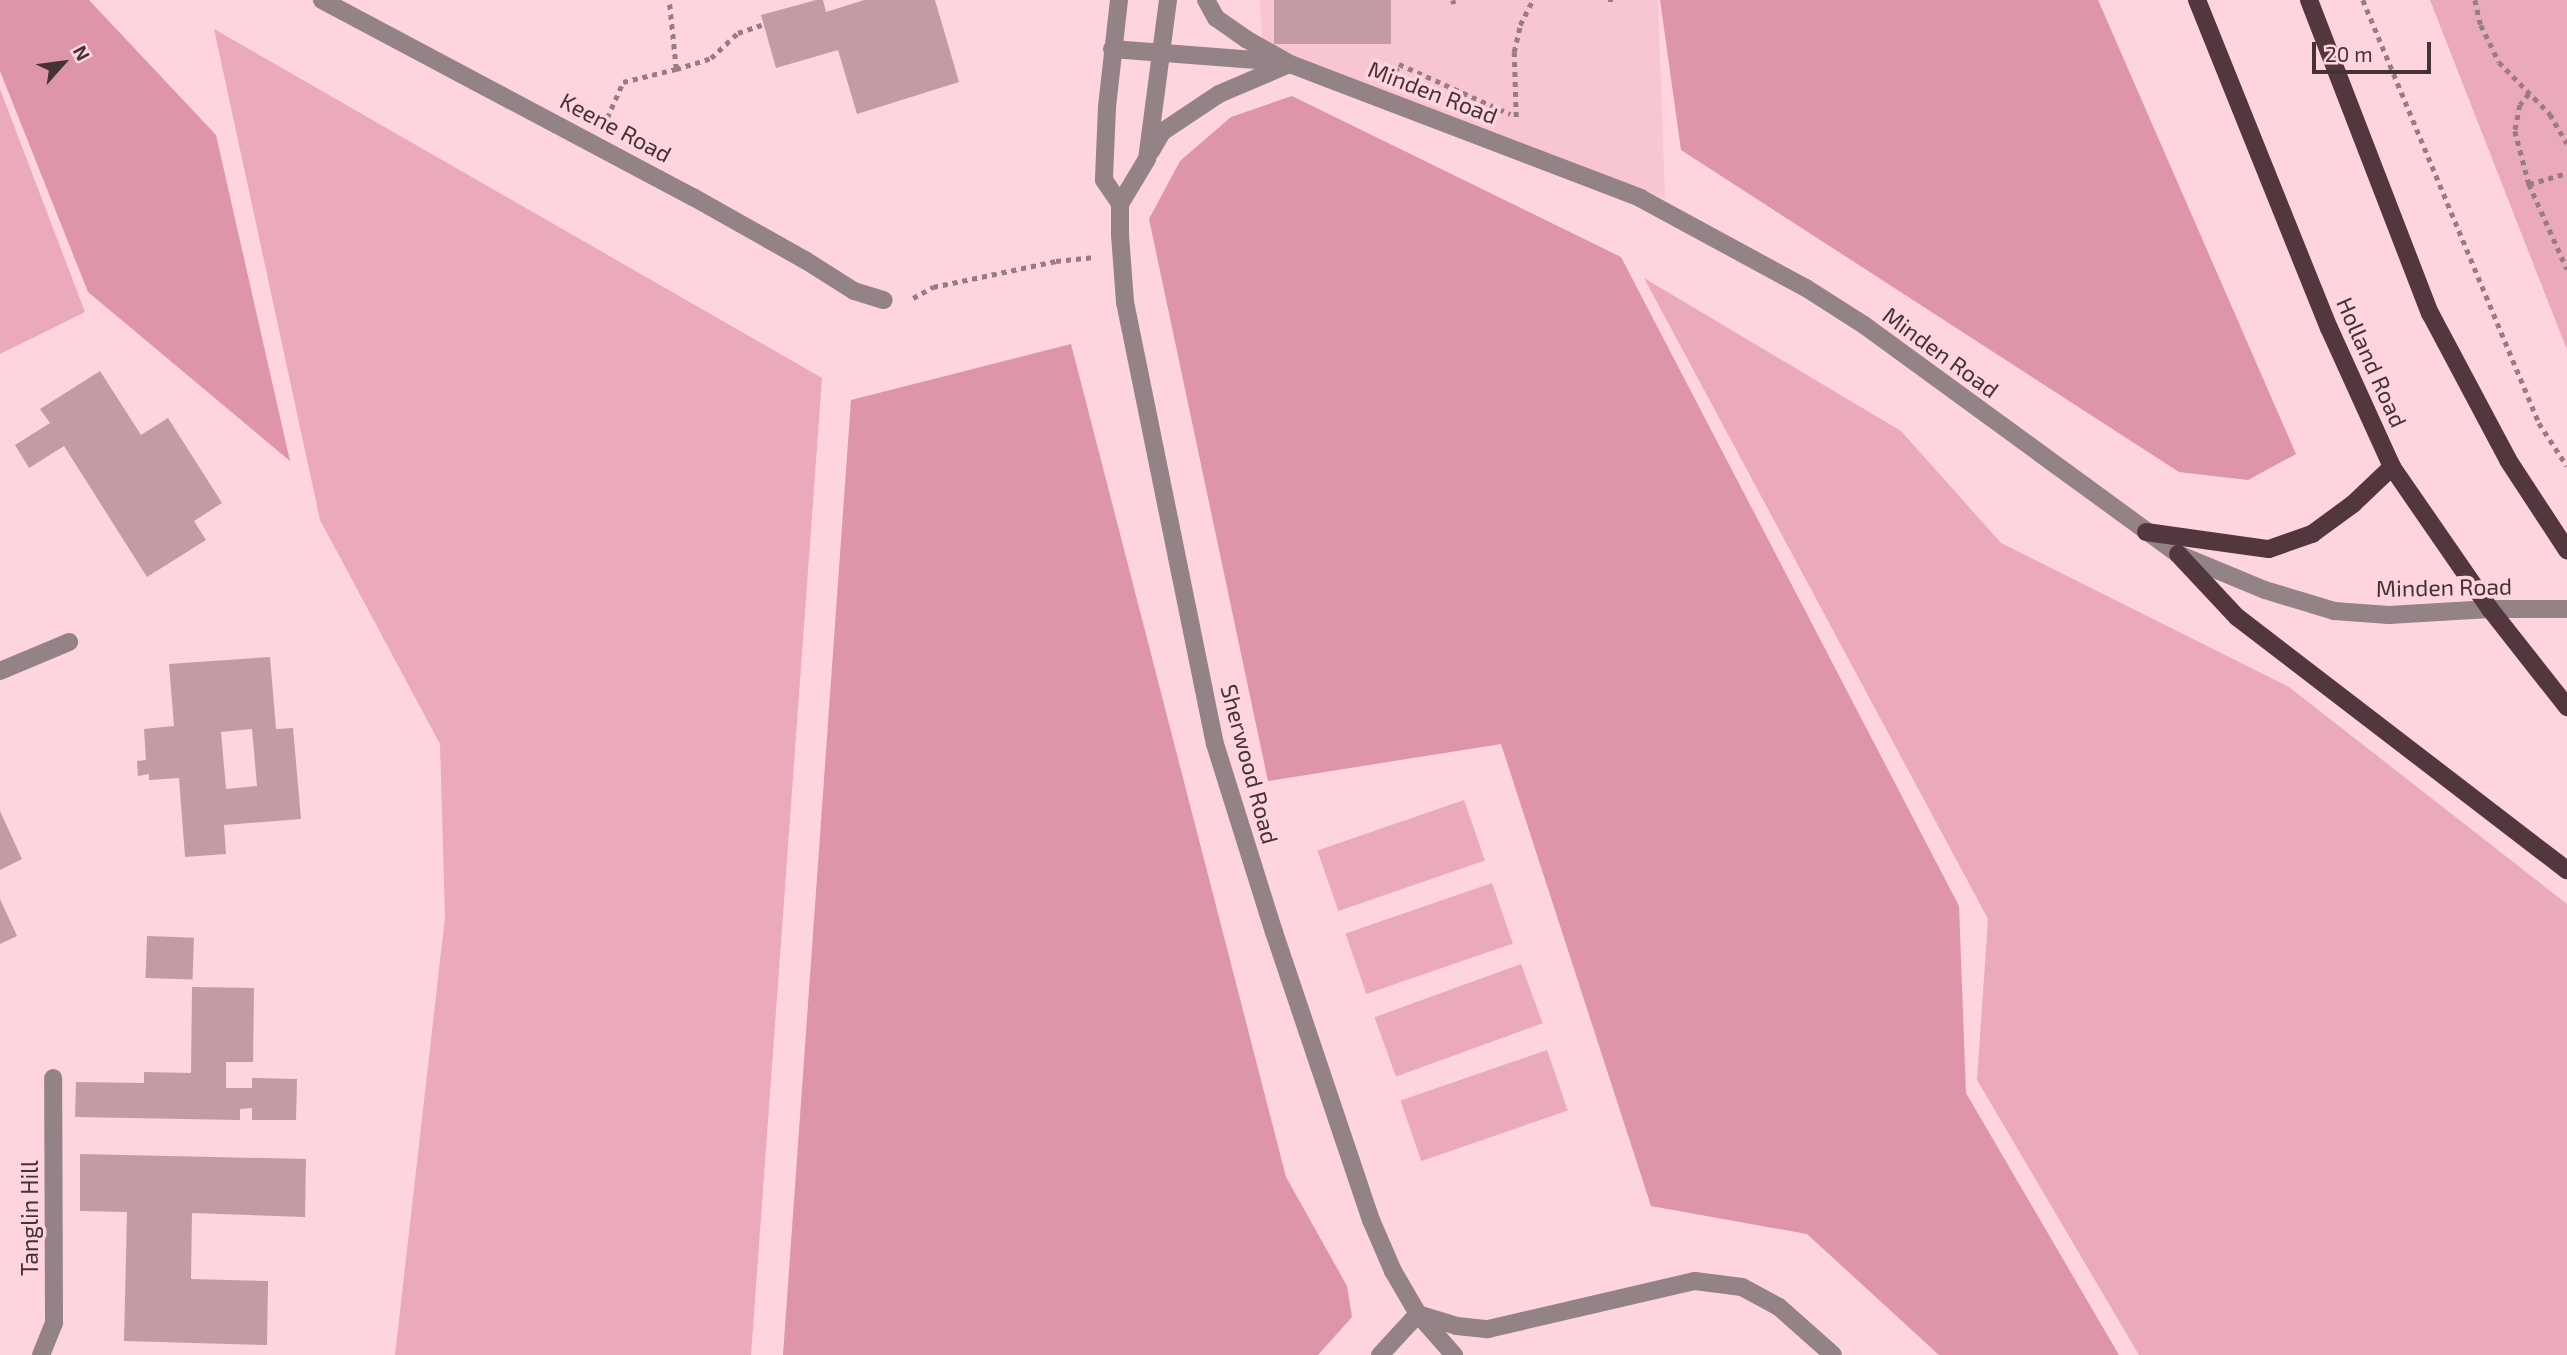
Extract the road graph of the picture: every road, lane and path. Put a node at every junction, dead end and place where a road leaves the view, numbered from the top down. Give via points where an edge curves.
1 (322, 0) edge
2 (669, 0) edge
3 (1119, 0) edge
4 (1168, 0) edge
5 (1206, 0) edge
6 (1533, 0) edge
7 (1608, 0) edge
8 (1614, 0) edge
9 (2197, 0) edge
10 (2309, 0) edge
11 (2363, 0) edge
12 (2475, 0) edge
13 (764, 24) dead end
14 (1112, 48) junction
15 (1164, 52) junction
16 (1290, 64) junction
17 (676, 69) junction
18 (2529, 94) junction
19 (1383, 99) junction
20 (1517, 117) junction
21 (1529, 122) dead end
22 (2567, 144) edge
23 (600, 146) junction
24 (1147, 159) junction
25 (2567, 173) edge
26 (2529, 184) junction
27 (1120, 204) junction
28 (2567, 269) edge
29 (884, 300) dead end
30 (2567, 466) edge
31 (2392, 467) junction
32 (2146, 532) junction
33 (2567, 550) edge
34 (2178, 554) junction
35 (2490, 609) junction
36 (2567, 610) edge
37 (69, 642) dead end
38 (0, 671) edge
39 (2567, 707) edge
40 (2567, 870) edge
41 (53, 1078) dead end
42 (1418, 1314) junction
43 (41, 1355) edge
44 (1380, 1355) edge
45 (1454, 1355) edge
46 (1833, 1355) edge

1 - 23 street, Keene Road
2 - 17 path
3 - 14 street, Sherwood Road
4 - 15 street
5 - 16 street, Minden Road via 1216,18
6 - 20 path via 1520,25 1514,52
7 - 8 path
9 - 31 main road, Holland Road via 2329,328
10 - 33 main road via 2430,313 2508,460
11 - 30 path via 2539,423
12 - 18 path via 2498,62
13 - 17 path via 738,33 711,58
14 - 15 street, Minden Road
14 - 27 street, Sherwood Road via 1104,180
15 - 16 street, Minden Road
15 - 24 street
16 - 19 street, Minden Road
16 - 24 street via 1219,94 1178,120 1162,132
17 - 23 path via 623,82
18 - 22 path via 2550,114
18 - 26 path via 2520,105 2515,131
19 - 20 path via 1399,64
19 - 32 street, Minden Road via 1640,198 1806,288 1864,325
20 - 21 path
23 - 29 street, Keene Road via 854,291
24 - 27 street
25 - 26 path
26 - 28 path
27 - 42 street, Sherwood Road via 1125,302 1215,744 1371,1220
31 - 32 main road via 2312,534 2269,549
31 - 35 main road, Holland Road
32 - 34 street, Minden Road
34 - 35 street, Minden Road via 2264,590 2334,611 2389,615
34 - 40 main road via 2237,617
35 - 36 street, Minden Road
35 - 39 main road, Holland Road
37 - 38 street
41 - 43 street, Tanglin Hill via 54,1323
42 - 44 street
42 - 45 street, Sherwood Road
42 - 46 street via 1457,1326 1488,1329 1695,1281 1742,1287 1779,1307

